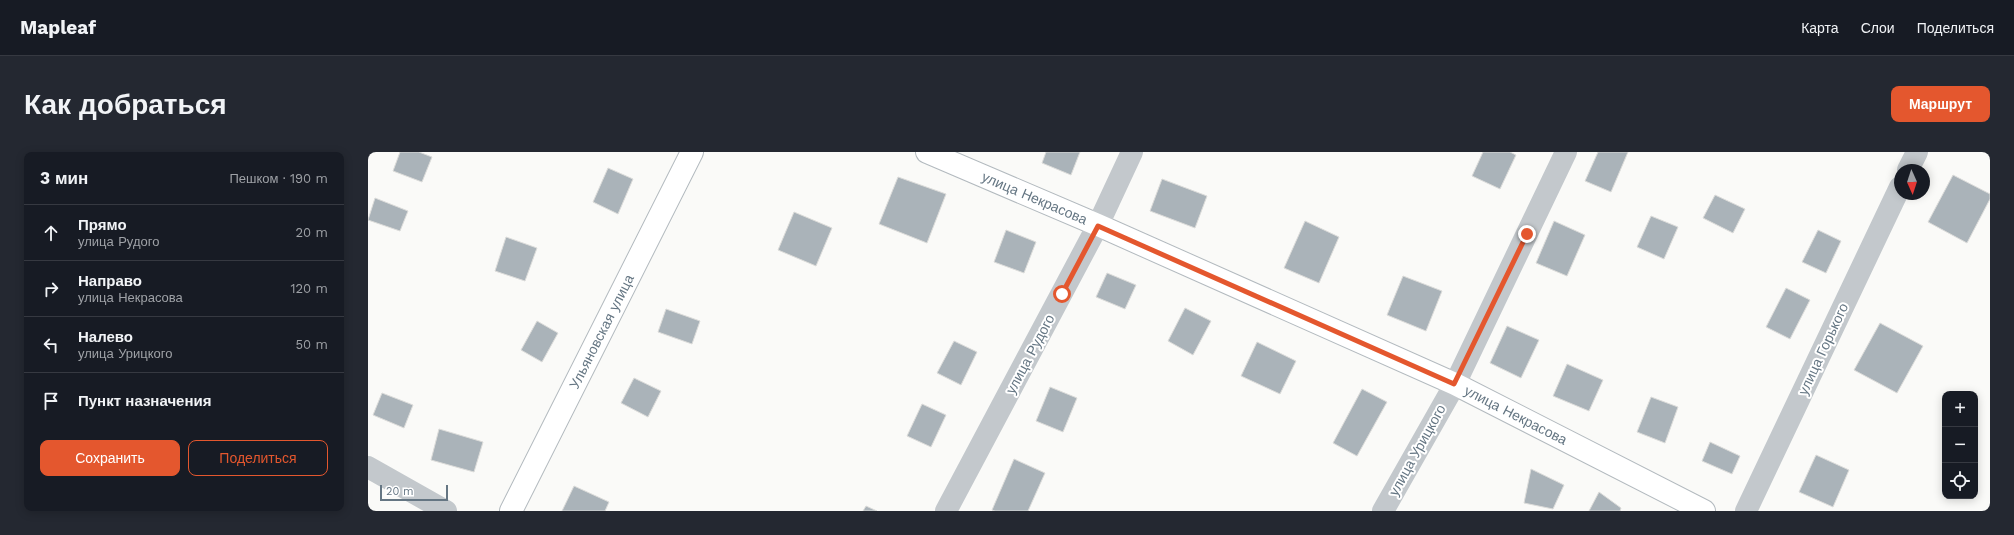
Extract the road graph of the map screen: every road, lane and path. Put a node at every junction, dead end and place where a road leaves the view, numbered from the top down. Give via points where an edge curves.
1 (692, 152) edge
2 (928, 152) edge
3 (1132, 152) edge
4 (1566, 152) edge
5 (1917, 152) edge
6 (1911, 164) edge
7 (1894, 200) edge
8 (1098, 226) junction
9 (1454, 384) junction
10 (368, 466) edge
11 (446, 511) edge
12 (512, 511) edge
13 (946, 511) edge
14 (1383, 511) edge
15 (1704, 511) edge
16 (1746, 511) edge

1 - 12 street, Ульяновская улица
2 - 8 street, улица Некрасова
3 - 8 street, улица Рудого
4 - 9 street, улица Урицкого
5 - 6 street
7 - 16 street, улица Горького
8 - 9 street, улица Некрасова
8 - 13 street, улица Рудого
9 - 14 street, улица Урицкого
9 - 15 street, улица Некрасова
10 - 11 street

